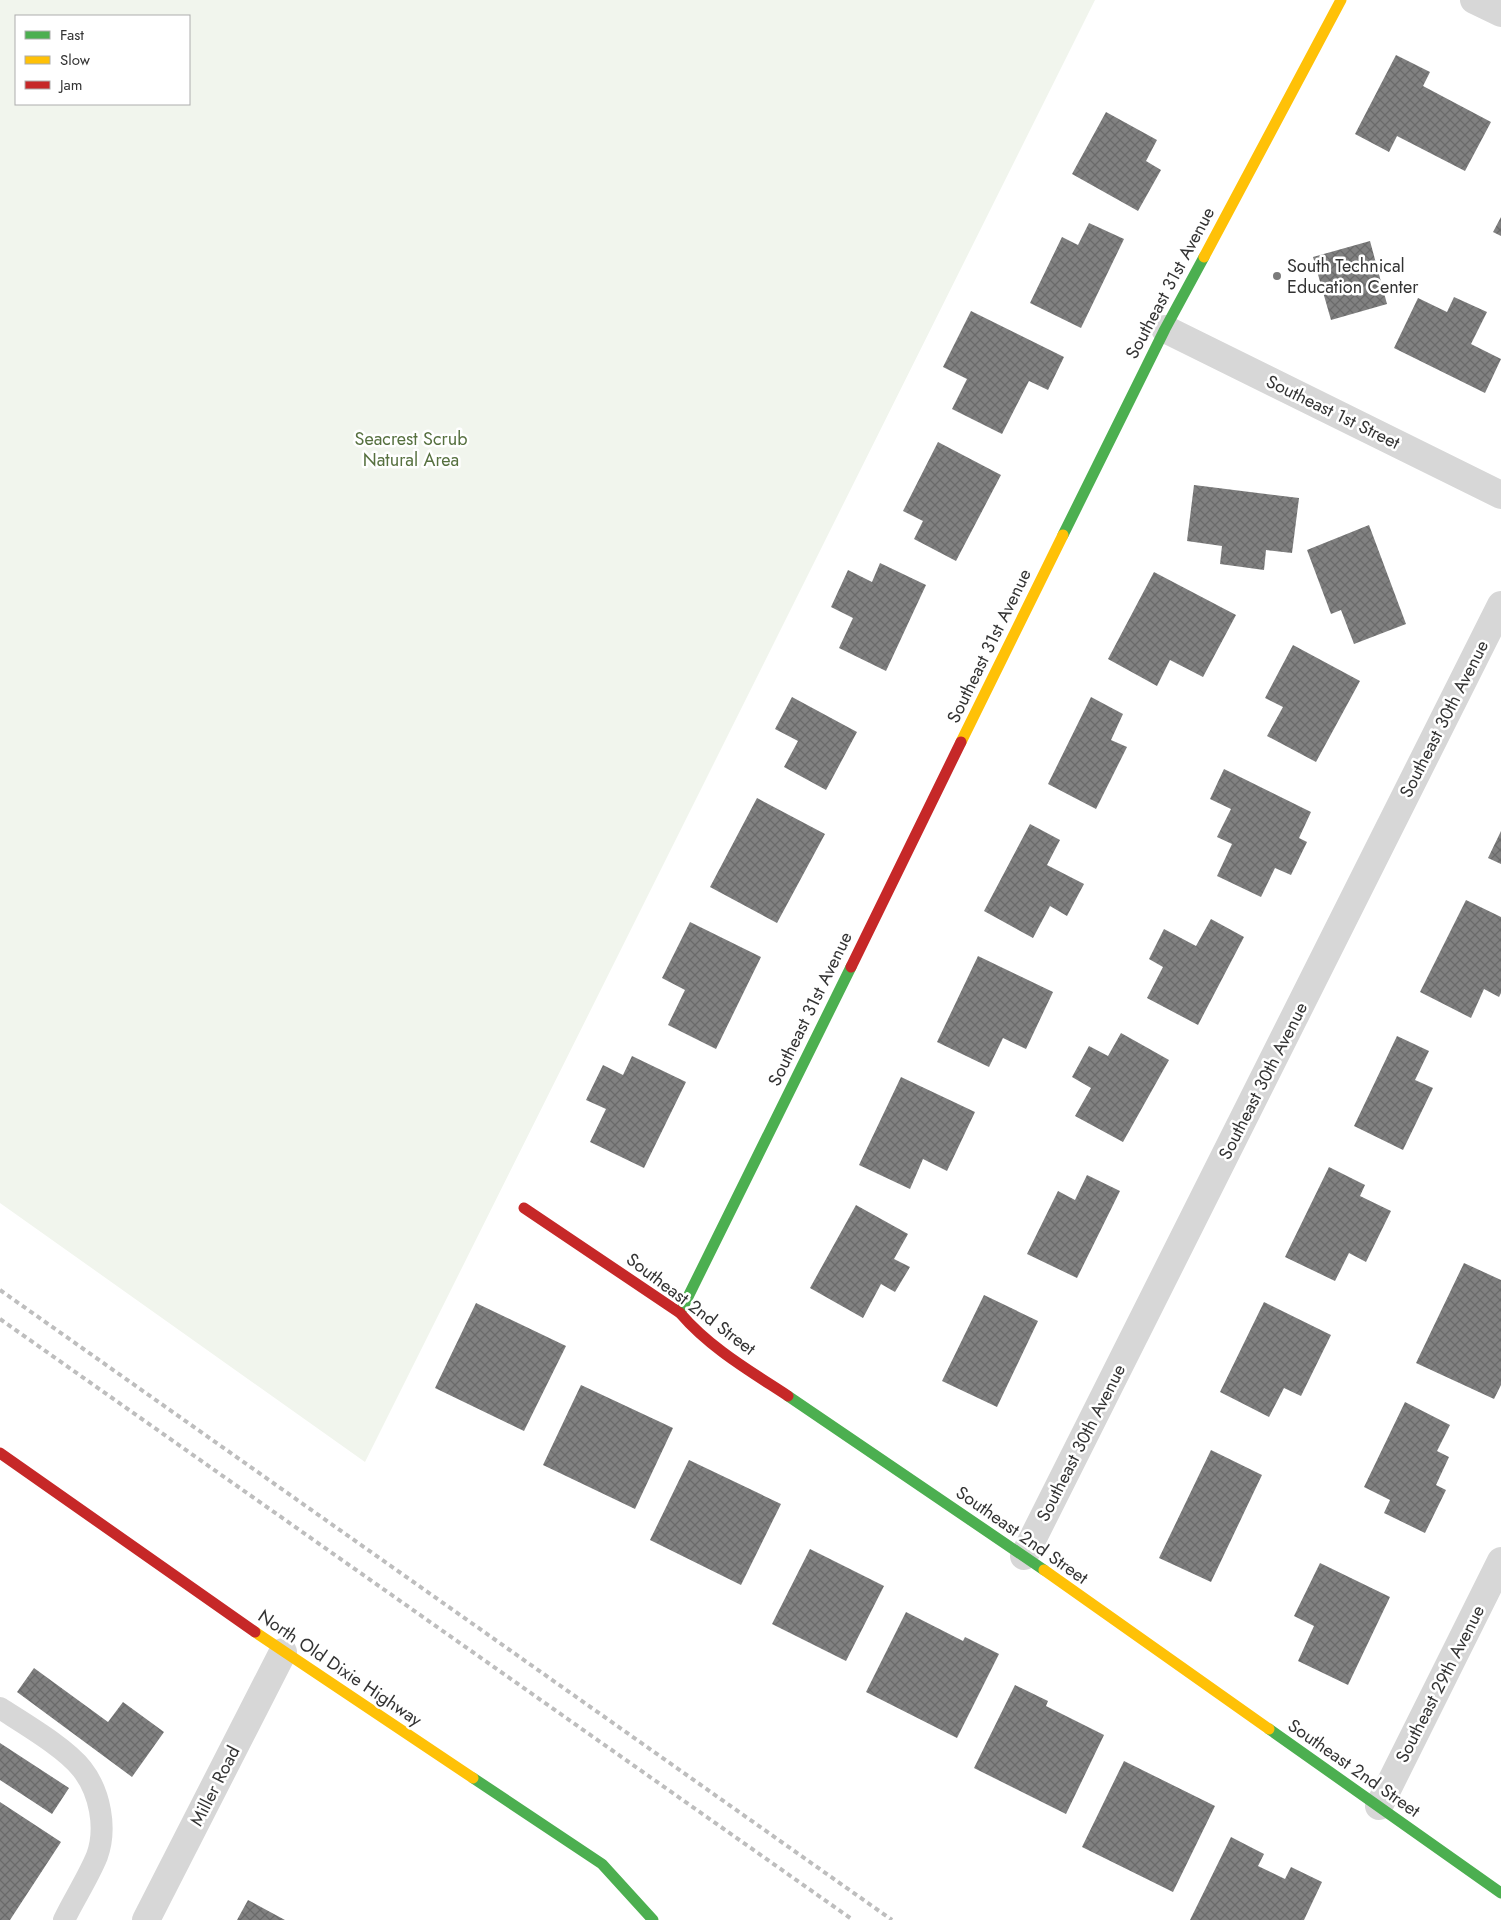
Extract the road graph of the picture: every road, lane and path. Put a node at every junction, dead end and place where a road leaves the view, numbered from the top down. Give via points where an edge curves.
1 (1341, 0) edge
2 (1474, 0) edge
3 (1501, 13) edge
4 (1165, 329) junction
5 (1501, 495) edge
6 (1501, 605) edge
7 (524, 1208) dead end
8 (680, 1313) junction
9 (0, 1453) edge
10 (1024, 1556) junction
11 (1501, 1561) edge
12 (283, 1652) junction
13 (0, 1708) edge
14 (1379, 1806) junction
15 (1501, 1893) edge
16 (64, 1920) edge
17 (146, 1920) edge
18 (653, 1920) edge

1 - 4 street, Southeast 31st Avenue
2 - 3 street
4 - 5 street, Southeast 1st Street
4 - 8 street, Southeast 31st Avenue
6 - 10 street, Southeast 30th Avenue
7 - 8 street, Southeast 2nd Street
8 - 10 street, Southeast 2nd Street via 711,1344
9 - 12 street, North Old Dixie Highway
10 - 14 street, Southeast 2nd Street
11 - 14 street, Southeast 29th Avenue
12 - 17 street, Miller Road
12 - 18 street, North Old Dixie Highway via 602,1864
13 - 16 lane via 59,1748 82,1769 97,1795 102,1825 97,1855
14 - 15 street, Southeast 2nd Street

